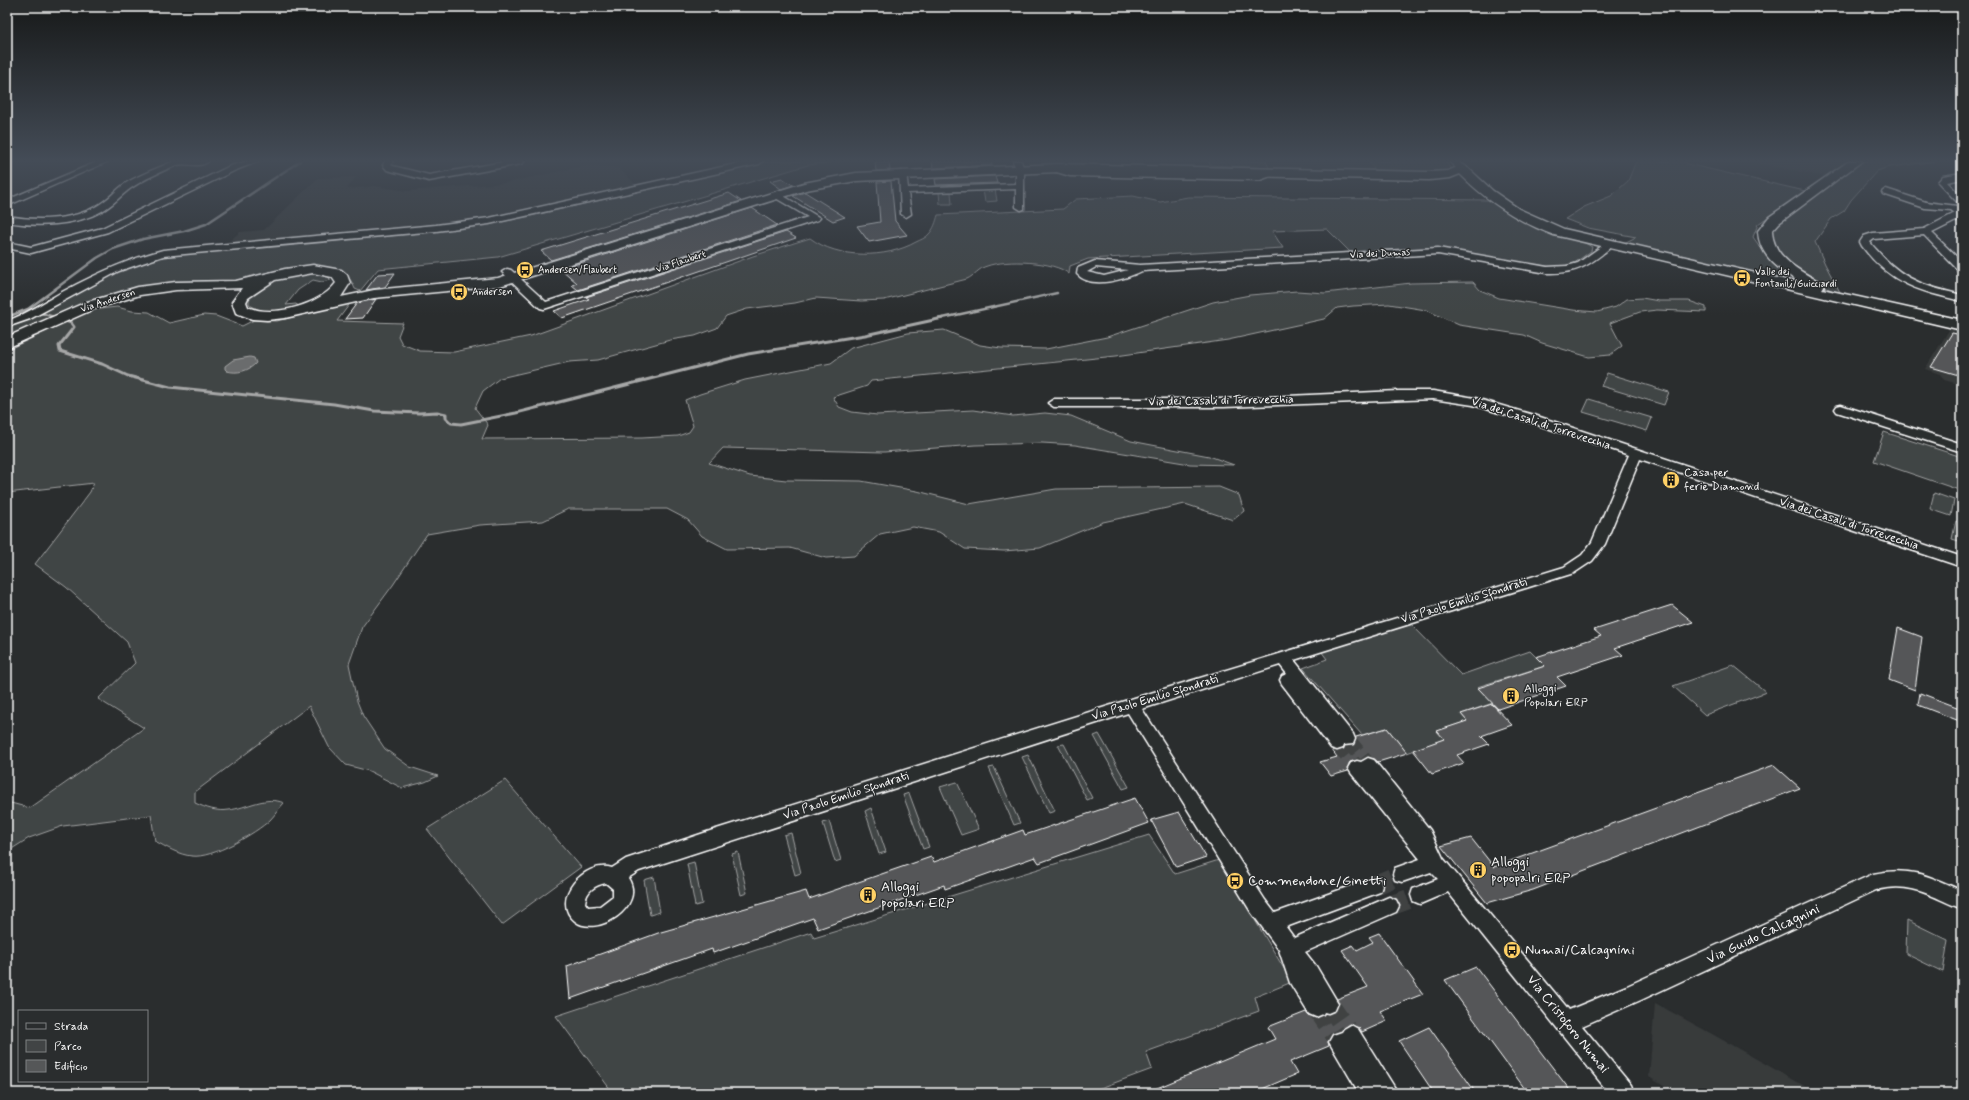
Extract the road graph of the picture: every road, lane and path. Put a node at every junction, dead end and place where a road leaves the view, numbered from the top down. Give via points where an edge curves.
1 (90, 212) edge
2 (142, 212) edge
3 (528, 212) edge
4 (719, 212) edge
5 (806, 212) edge
6 (1513, 212) edge
7 (1785, 212) edge
8 (1962, 215) edge
9 (7, 218) edge
10 (1926, 232) junction
11 (1609, 244) junction
12 (7, 245) edge
13 (1140, 268) junction
14 (1962, 268) edge
15 (511, 274) junction
16 (270, 278) junction
17 (343, 285) junction
18 (1804, 285) junction
19 (216, 286) junction
20 (374, 294) junction
21 (1962, 298) edge
22 (240, 299) junction
23 (317, 306) junction
24 (7, 324) edge
25 (1962, 325) edge
26 (7, 344) edge
27 (1054, 403) dead end
28 (1841, 409) dead end
29 (1962, 448) edge
30 (1636, 454) junction
31 (1962, 562) edge
32 (1278, 660) junction
33 (1131, 705) junction
34 (1342, 741) tunnel mouth
35 (1362, 766) tunnel mouth
36 (1435, 862) junction
37 (1402, 874) tunnel mouth
38 (614, 877) dead end
39 (1452, 882) junction
40 (1373, 886) tunnel mouth
41 (1420, 895) tunnel mouth
42 (1962, 900) edge
43 (1389, 906) tunnel mouth
44 (1271, 924) junction
45 (1289, 950) junction
46 (1322, 1005) tunnel mouth
47 (1566, 1022) junction
48 (1372, 1093) edge
49 (1387, 1093) edge
50 (1623, 1093) edge

1 - 9 street via 33,222
2 - 12 street via 105,230 31,250
3 - 24 street via 436,228 161,252 118,266
4 - 15 street, Via Andersen
5 - 15 street, Via Flaubert via 815,218 544,306
6 - 11 street via 1563,233
7 - 18 street via 1765,231 1766,244
8 - 10 street
10 - 14 street
10 - 21 street via 1872,236 1865,242 1887,268 1901,279 1921,288
11 - 13 street, Via dei Dumas via 1579,268 1566,270 1547,270 1438,251
11 - 18 street
13 - 13 street via 1096,264 1082,270 1082,274 1102,279 1129,274
15 - 20 street, Via Andersen via 470,286
16 - 17 street, Via Andersen via 296,271 321,270 339,275
16 - 19 street, Via Andersen
16 - 22 street, Via Andersen via 255,286
17 - 20 street, Via Andersen via 354,291
17 - 23 street, Via Andersen via 332,297
18 - 25 street via 1828,295
19 - 22 street, Via Andersen via 232,291
19 - 26 street, Via Andersen via 176,286 138,291 99,302
20 - 23 street, Via Andersen
22 - 23 street, Via Andersen via 241,308 259,315 283,315
27 - 30 street, Via dei Casali di Torrevecchia via 1224,403 1398,395 1441,396 1489,405
28 - 29 street
30 - 31 street, Via dei Casali di Torrevecchia
30 - 32 street, Via Paolo Emilio Sfondrati via 1598,544 1587,558 1569,570
32 - 33 street, Via Paolo Emilio Sfondrati
32 - 34 street
33 - 38 street, Via Paolo Emilio Sfondrati via 674,851 633,865
33 - 44 street
35 - 36 street, Via Cristoforo Numai via 1419,846
36 - 37 street
36 - 39 street, Via Cristoforo Numai
39 - 41 street
39 - 47 street, Via Cristoforo Numai
40 - 44 street
42 - 47 street, Via Guido Calcagnini via 1904,877 1873,882
43 - 45 street
44 - 45 street
45 - 46 street via 1297,976
47 - 50 street, Via Cristoforo Numai
48 - 49 street via 1345,1039

